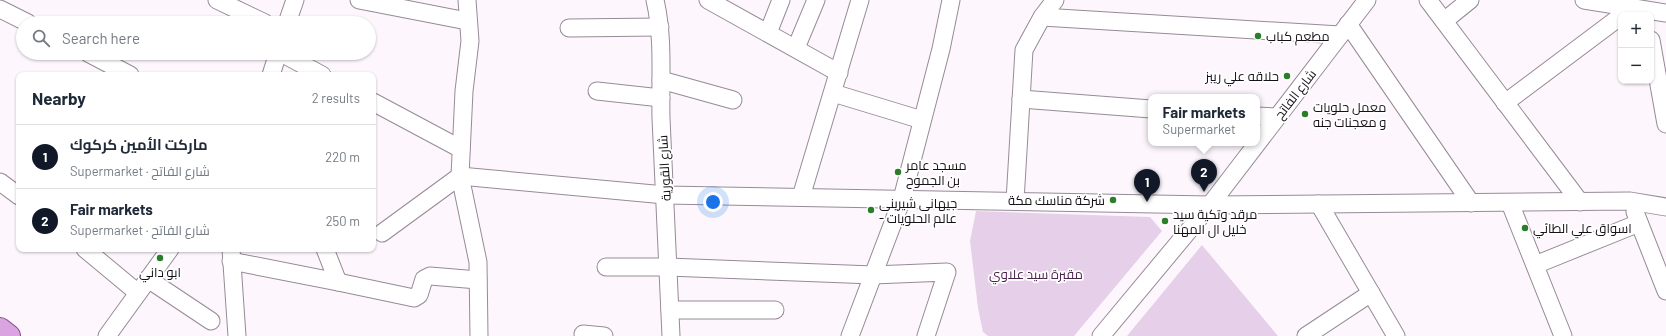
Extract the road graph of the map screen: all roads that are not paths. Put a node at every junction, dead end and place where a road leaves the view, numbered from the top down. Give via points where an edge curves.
1 (216, 0) edge
2 (295, 0) edge
3 (359, 0) edge
4 (467, 0) edge
5 (655, 0) edge
6 (781, 0) edge
7 (816, 0) edge
8 (860, 0) edge
9 (951, 0) edge
10 (1055, 0) edge
11 (1428, 0) edge
12 (1470, 0) edge
13 (1584, 0) edge
14 (1363, 2) edge
15 (719, 3) edge
16 (0, 9) edge
17 (1627, 11) edge
18 (1666, 13) edge
19 (250, 16) edge
20 (290, 16) edge
21 (16, 17) edge
22 (1042, 17) junction
23 (1444, 21) junction
24 (467, 22) junction
25 (660, 27) junction
26 (569, 28) dead end
27 (1344, 30) junction
28 (768, 32) junction
29 (796, 48) junction
30 (1652, 48) edge
31 (100, 60) edge
32 (277, 60) edge
33 (293, 60) edge
34 (121, 72) edge
35 (272, 72) edge
36 (316, 72) edge
37 (839, 73) junction
38 (661, 80) junction
39 (597, 91) dead end
40 (833, 93) junction
41 (661, 98) junction
42 (733, 100) dead end
43 (1021, 100) junction
44 (1505, 103) junction
45 (376, 105) edge
46 (1148, 109) edge
47 (1260, 116) edge
48 (1277, 118) junction
49 (922, 120) junction
50 (1666, 124) edge
51 (1260, 140) edge
52 (1255, 146) edge
53 (461, 149) junction
54 (460, 176) junction
55 (0, 182) edge
56 (16, 194) edge
57 (665, 194) junction
58 (801, 197) junction
59 (902, 199) junction
60 (1015, 201) junction
61 (1630, 201) junction
62 (1580, 202) junction
63 (1471, 203) junction
64 (1510, 203) junction
65 (1319, 204) junction
66 (1210, 205) junction
67 (1666, 207) edge
68 (1639, 223) junction
69 (382, 233) dead end
70 (89, 252) edge
71 (168, 252) edge
72 (326, 252) edge
73 (231, 255) edge
74 (1535, 265) junction
75 (606, 267) dead end
76 (668, 267) junction
77 (873, 275) junction
78 (148, 278) junction
79 (478, 280) junction
80 (338, 282) junction
81 (1665, 287) edge
82 (138, 293) junction
83 (1371, 293) junction
84 (670, 310) junction
85 (775, 310) dead end
86 (211, 321) dead end
87 (0, 329) edge
88 (583, 334) dead end
89 (9, 336) edge
90 (107, 336) edge
91 (236, 336) edge
92 (479, 336) edge
93 (604, 336) edge
94 (671, 336) edge
95 (850, 336) edge
96 (926, 336) edge
97 (1100, 336) edge
98 (1306, 336) edge
99 (1396, 336) edge
100 (1563, 336) edge

1 - 19 street
2 - 20 street
3 - 24 street
4 - 24 street
5 - 25 street, شارع القورية
6 - 28 street
7 - 29 street
8 - 37 street
9 - 49 street
10 - 22 street
11 - 23 street
12 - 23 street
13 - 17 street
14 - 27 street, شارع الفاتح
15 - 28 street
16 - 21 street
17 - 18 street
17 - 44 street
22 - 27 street
22 - 43 street via 1024,50
23 - 44 street
24 - 53 street via 470,41
25 - 26 street
25 - 38 street, شارع القورية
27 - 48 street, شارع الفاتح
27 - 63 street
28 - 29 street
29 - 37 street
30 - 50 street
31 - 34 street
32 - 35 street
33 - 36 street
37 - 40 street
38 - 41 street, شارع القورية
38 - 42 street
39 - 41 street
40 - 49 street
40 - 58 street
41 - 57 street, شارع القورية
43 - 46 street
43 - 60 street
44 - 62 street
45 - 53 street
47 - 48 street
48 - 51 street, شارع الفاتح
49 - 59 street
52 - 66 street, شارع الفاتح
53 - 54 street
54 - 57 street
54 - 69 street
54 - 79 street via 478,262
55 - 56 street
57 - 58 street
57 - 76 street, شارع القورية
58 - 59 street
59 - 60 street
59 - 77 street
60 - 66 street
61 - 62 street
61 - 67 street
61 - 68 street
62 - 64 street
63 - 64 street
63 - 65 street
64 - 74 street
65 - 66 street
65 - 83 street
66 - 97 street, شارع الفاتح
68 - 74 street
68 - 81 street
70 - 82 street
71 - 78 street
72 - 80 street
73 - 80 street
73 - 91 street
74 - 100 street
75 - 76 street
76 - 77 street
76 - 84 street, شارع القورية
77 - 95 street
77 - 96 street via 947,272
78 - 82 street
78 - 86 street
79 - 80 street via 430,276 424,279 419,295 414,298
79 - 92 street
82 - 90 street
83 - 98 street
83 - 99 street
84 - 85 street
84 - 94 street, شارع القورية
87 - 89 main road
88 - 93 street

